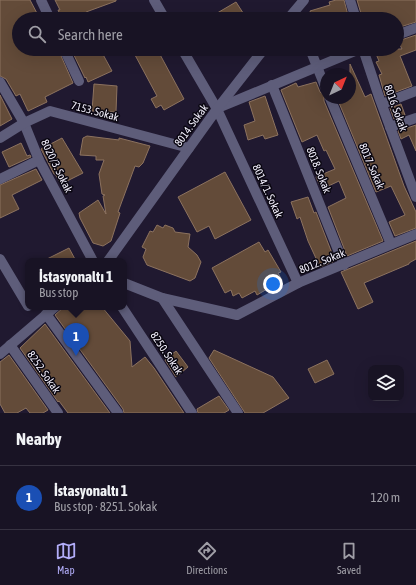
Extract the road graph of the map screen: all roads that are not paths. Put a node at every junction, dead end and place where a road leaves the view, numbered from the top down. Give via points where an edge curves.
1 (41, 0) edge
2 (154, 0) edge
3 (304, 0) edge
4 (350, 0) edge
5 (47, 12) edge
6 (161, 12) edge
7 (298, 12) edge
8 (354, 12) edge
9 (416, 28) edge
10 (404, 32) edge
11 (67, 56) edge
12 (186, 56) edge
13 (259, 56) edge
14 (313, 56) edge
15 (343, 56) edge
16 (366, 56) edge
17 (317, 67) junction
18 (320, 74) edge
19 (79, 81) dead end
20 (0, 82) edge
21 (272, 85) junction
22 (416, 91) edge
23 (333, 104) edge
24 (382, 104) junction
25 (217, 109) junction
26 (416, 118) edge
27 (24, 123) junction
28 (390, 127) junction
29 (0, 138) edge
30 (189, 148) junction
31 (38, 160) junction
32 (0, 179) edge
33 (416, 197) edge
34 (416, 234) edge
35 (392, 244) junction
36 (90, 258) edge
37 (110, 258) edge
38 (0, 259) edge
39 (344, 265) junction
40 (298, 283) junction
41 (127, 284) edge
42 (162, 298) junction
43 (25, 302) edge
44 (30, 310) edge
45 (52, 310) edge
46 (124, 310) edge
47 (46, 314) junction
48 (37, 322) junction
49 (10, 345) junction
50 (0, 354) edge
51 (58, 413) edge
52 (118, 413) edge
53 (192, 413) edge
54 (238, 413) edge

1 - 5 street
2 - 6 street
3 - 7 street
4 - 8 street
9 - 10 street
11 - 19 street
12 - 25 street, 8014/1. Sokak
13 - 25 street
14 - 17 street
15 - 17 street, 8014. Sokak
16 - 24 street, 8016. Sokak
17 - 18 street
17 - 21 street, 8014. Sokak
20 - 27 street, 8020/3. Sokak
21 - 25 street, 8014. Sokak
21 - 39 street, 8018. Sokak
22 - 24 street
23 - 35 street, 8017. Sokak
24 - 28 street, 8016. Sokak
25 - 30 street, 8014. Sokak
25 - 40 street, 8014/1. Sokak
26 - 28 street
27 - 29 street, 7153. Sokak
27 - 30 street, 7153. Sokak via 50,112
27 - 31 street, 8020/3. Sokak
28 - 33 street, 8016. Sokak
30 - 37 street, 8014. Sokak
31 - 32 street
31 - 36 street, 8020/3. Sokak
34 - 35 street, 8012. Sokak
35 - 39 street, 8012. Sokak
38 - 43 street
39 - 40 street, 8012. Sokak
40 - 42 street, 8012. Sokak via 237,315
41 - 42 street, 8012. Sokak
42 - 54 street
44 - 48 street
45 - 47 street
46 - 53 street, 8250. Sokak
47 - 48 street
47 - 52 street
48 - 49 street
49 - 50 street
49 - 51 street, 8252. Sokak

